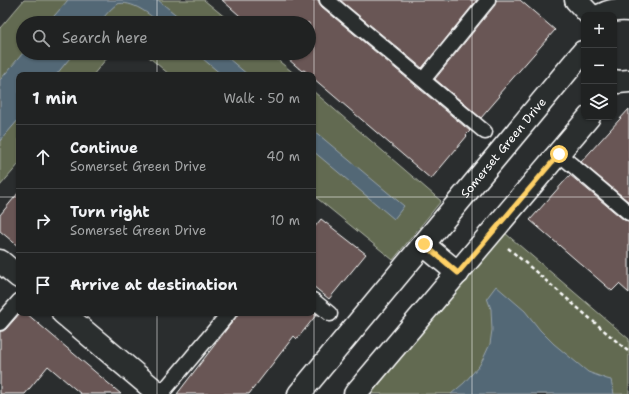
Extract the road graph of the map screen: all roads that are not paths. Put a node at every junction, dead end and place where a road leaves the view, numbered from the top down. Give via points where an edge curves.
1 (327, 0) edge
2 (488, 0) edge
3 (576, 0) edge
4 (629, 10) edge
5 (587, 12) edge
6 (606, 12) edge
7 (581, 57) edge
8 (423, 80) junction
9 (587, 120) edge
10 (485, 132) dead end
11 (559, 154) junction
12 (629, 213) edge
13 (424, 244) junction
14 (0, 261) edge
15 (458, 273) junction
16 (16, 274) edge
17 (316, 302) edge
18 (16, 304) edge
19 (330, 314) dead end
20 (67, 316) edge
21 (226, 316) edge
22 (0, 323) edge
23 (160, 394) edge
24 (299, 394) edge
25 (356, 394) edge

1 - 8 lane
2 - 8 lane
3 - 5 street
4 - 6 street
7 - 13 street, Somerset Green Drive
8 - 10 lane
9 - 11 street
11 - 12 lane
11 - 15 street
13 - 15 street
13 - 24 street, Somerset Green Drive
14 - 16 street
15 - 25 street
17 - 19 lane
18 - 22 lane
20 - 23 street
21 - 23 lane

